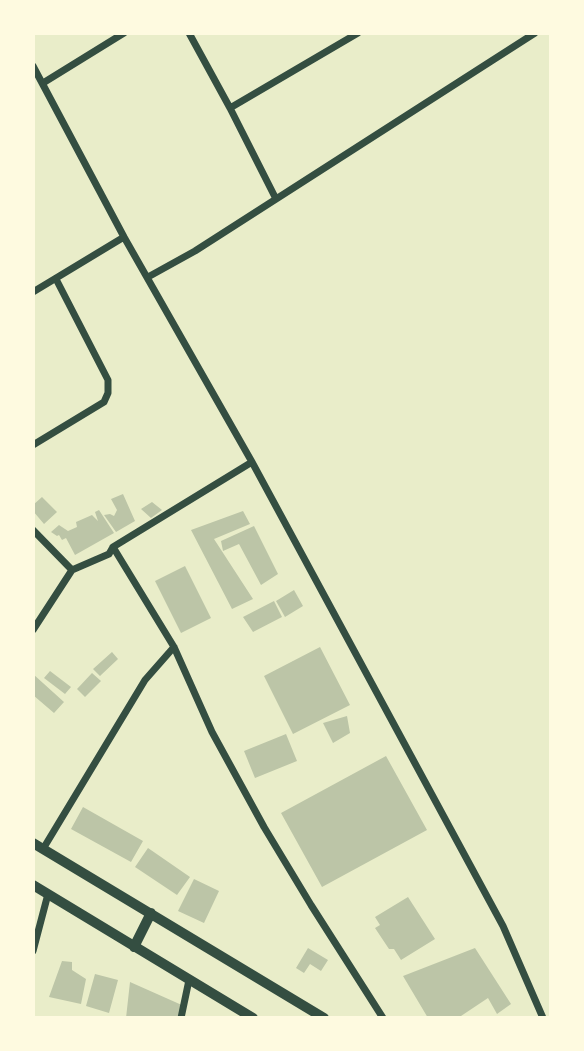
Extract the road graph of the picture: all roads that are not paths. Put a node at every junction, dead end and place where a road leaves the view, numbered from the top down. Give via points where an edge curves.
1 (124, 33) edge
2 (189, 33) edge
3 (358, 33) edge
4 (535, 33) edge
5 (33, 66) edge
6 (43, 83) junction
7 (230, 108) junction
8 (276, 199) junction
9 (124, 237) junction
10 (148, 277) junction
11 (56, 279) junction
12 (33, 292) edge
13 (33, 445) edge
14 (252, 462) junction
15 (33, 530) edge
16 (113, 547) junction
17 (72, 570) junction
18 (33, 630) edge
19 (174, 648) junction
20 (38, 846) edge
21 (33, 885) edge
22 (48, 894) junction
23 (151, 914) junction
24 (134, 947) junction
25 (33, 951) edge
26 (190, 981) junction
27 (181, 1018) edge
28 (253, 1018) edge
29 (324, 1018) edge
30 (383, 1018) edge
31 (543, 1018) edge

1 - 6 street
2 - 7 street
3 - 7 street
4 - 8 street
5 - 6 street
6 - 9 street
7 - 8 street
8 - 10 street
9 - 10 street
9 - 11 street
10 - 14 street
11 - 12 street
11 - 13 street via 108,380 108,393 104,402
14 - 16 street
14 - 31 street via 503,926
15 - 17 street
16 - 17 street via 108,554
16 - 19 street
17 - 18 street
19 - 20 street via 145,680
19 - 30 street via 212,732 264,827
20 - 23 street
21 - 22 street
22 - 24 street
22 - 25 street
23 - 24 street
23 - 29 street
24 - 26 street
26 - 27 street
26 - 28 street

